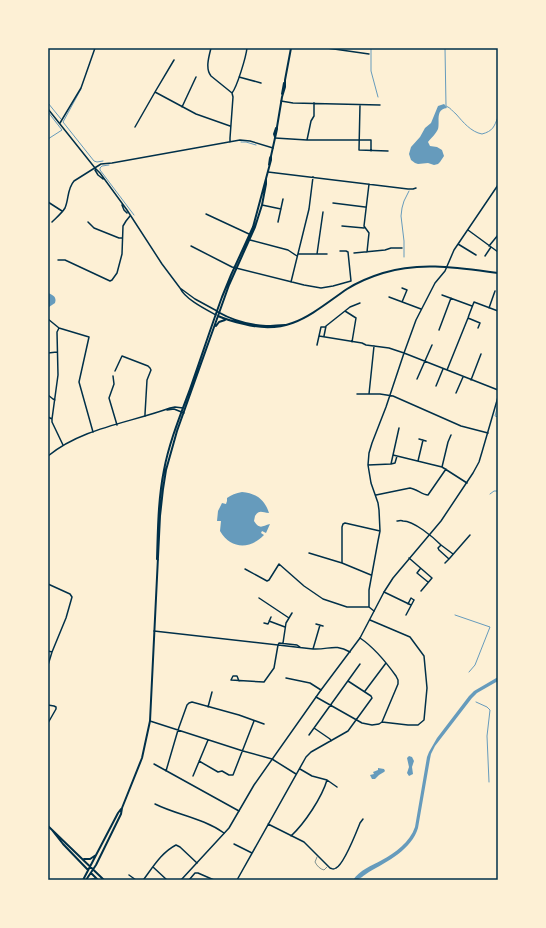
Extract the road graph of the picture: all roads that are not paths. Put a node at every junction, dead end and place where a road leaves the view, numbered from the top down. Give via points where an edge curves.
1 (95, 48) edge
2 (211, 48) edge
3 (247, 48) edge
4 (291, 48) edge
5 (327, 48) edge
6 (369, 54) dead end
7 (174, 60) dead end
8 (196, 76) dead end
9 (239, 76) junction
10 (261, 83) dead end
11 (154, 92) junction
12 (232, 93) junction
13 (281, 101) junction
14 (314, 103) junction
15 (360, 105) junction
16 (380, 105) dead end
17 (182, 107) junction
18 (48, 109) edge
19 (60, 123) junction
20 (230, 126) junction
21 (135, 127) dead end
22 (275, 138) junction
23 (360, 139) junction
24 (308, 140) junction
25 (230, 142) junction
26 (273, 148) junction
27 (371, 151) junction
28 (388, 151) dead end
29 (94, 168) junction
30 (268, 172) junction
31 (313, 177) junction
32 (266, 180) junction
33 (368, 184) junction
34 (498, 185) edge
35 (416, 188) dead end
36 (283, 199) dead end
37 (48, 202) edge
38 (333, 203) dead end
39 (262, 205) junction
40 (366, 207) junction
41 (281, 209) junction
42 (62, 211) junction
43 (323, 212) dead end
44 (206, 214) dead end
45 (130, 215) junction
46 (52, 222) dead end
47 (88, 222) dead end
48 (278, 222) dead end
49 (342, 226) dead end
50 (364, 228) junction
51 (468, 230) junction
52 (250, 234) junction
53 (498, 235) edge
54 (122, 238) junction
55 (250, 240) junction
56 (458, 244) junction
57 (191, 246) dead end
58 (490, 247) junction
59 (402, 248) dead end
60 (340, 251) dead end
61 (367, 252) junction
62 (498, 252) edge
63 (354, 253) dead end
64 (317, 254) junction
65 (327, 254) dead end
66 (298, 255) junction
67 (476, 255) dead end
68 (485, 256) dead end
69 (58, 260) dead end
70 (447, 267) junction
71 (235, 268) junction
72 (498, 273) edge
73 (291, 282) junction
74 (180, 288) junction
75 (402, 288) dead end
76 (495, 291) dead end
77 (442, 295) dead end
78 (389, 297) dead end
79 (451, 298) junction
80 (402, 302) junction
81 (360, 303) dead end
82 (472, 306) junction
83 (488, 308) junction
84 (421, 309) junction
85 (345, 311) junction
86 (498, 311) edge
87 (218, 312) junction
88 (217, 315) junction
89 (468, 318) junction
90 (48, 319) edge
91 (226, 320) junction
92 (288, 324) junction
93 (59, 328) junction
94 (326, 328) junction
95 (478, 328) dead end
96 (439, 330) dead end
97 (213, 331) junction
98 (319, 336) junction
99 (324, 336) junction
100 (352, 342) junction
101 (317, 345) dead end
102 (432, 345) dead end
103 (374, 346) junction
104 (58, 352) junction
105 (48, 353) edge
106 (404, 353) junction
107 (481, 354) dead end
108 (425, 361) junction
109 (443, 369) junction
110 (447, 370) junction
111 (115, 371) dead end
112 (113, 376) dead end
113 (463, 377) junction
114 (417, 379) dead end
115 (471, 380) junction
116 (436, 386) dead end
117 (498, 390) edge
118 (456, 393) dead end
119 (357, 394) dead end
120 (369, 394) junction
121 (48, 395) edge
122 (390, 396) junction
123 (498, 397) edge
124 (55, 400) junction
125 (184, 409) junction
126 (163, 410) junction
127 (183, 412) junction
128 (146, 416) junction
129 (48, 417) edge
130 (52, 419) junction
131 (116, 424) junction
132 (399, 428) dead end
133 (93, 432) junction
134 (488, 433) junction
135 (451, 435) dead end
136 (419, 440) dead end
137 (423, 440) junction
138 (426, 441) dead end
139 (63, 445) junction
140 (393, 455) junction
141 (48, 456) edge
142 (397, 456) junction
143 (418, 461) junction
144 (391, 464) junction
145 (368, 465) junction
146 (442, 467) junction
147 (446, 470) junction
148 (467, 483) junction
149 (376, 495) junction
150 (397, 521) dead end
151 (380, 531) junction
152 (430, 535) junction
153 (470, 535) dead end
154 (441, 544) junction
155 (309, 553) dead end
156 (453, 554) junction
157 (409, 558) junction
158 (449, 559) junction
159 (342, 563) junction
160 (445, 563) dead end
161 (421, 568) junction
162 (245, 569) dead end
163 (372, 575) junction
164 (428, 582) junction
165 (48, 584) edge
166 (421, 591) dead end
167 (384, 592) junction
168 (259, 598) dead end
169 (408, 604) junction
170 (411, 606) junction
171 (369, 607) junction
172 (374, 611) junction
173 (292, 613) dead end
174 (406, 615) dead end
175 (271, 617) dead end
176 (289, 618) junction
177 (370, 620) junction
178 (269, 621) junction
179 (264, 623) dead end
180 (316, 624) dead end
181 (320, 626) junction
182 (323, 626) dead end
183 (285, 627) junction
184 (154, 631) junction
185 (360, 638) junction
186 (283, 644) junction
187 (278, 645) junction
188 (300, 647) junction
189 (313, 648) junction
190 (48, 651) edge
191 (52, 652) junction
192 (350, 652) junction
193 (386, 663) junction
194 (360, 664) dead end
195 (48, 665) edge
196 (286, 678) dead end
197 (239, 681) dead end
198 (348, 681) junction
199 (321, 690) junction
200 (365, 691) junction
201 (212, 692) dead end
202 (316, 697) junction
203 (48, 705) edge
204 (330, 705) junction
205 (208, 707) junction
206 (254, 720) junction
207 (356, 720) junction
208 (150, 721) junction
209 (382, 722) junction
210 (48, 723) edge
211 (264, 724) dead end
212 (314, 728) junction
213 (178, 730) junction
214 (309, 735) dead end
215 (208, 740) junction
216 (332, 741) junction
217 (243, 751) junction
218 (272, 759) junction
219 (199, 761) junction
220 (154, 764) dead end
221 (299, 768) junction
222 (166, 771) junction
223 (296, 774) junction
224 (193, 776) dead end
225 (327, 780) junction
226 (337, 787) dead end
227 (155, 804) dead end
228 (122, 808) junction
229 (239, 811) junction
230 (363, 819) dead end
231 (268, 824) junction
232 (48, 826) edge
233 (52, 829) junction
234 (224, 833) junction
235 (291, 836) junction
236 (234, 844) dead end
237 (252, 853) junction
238 (96, 855) junction
239 (317, 856) junction
240 (83, 859) junction
241 (197, 863) junction
242 (91, 866) junction
243 (328, 866) junction
244 (153, 867) junction
245 (93, 869) junction
246 (88, 870) junction
247 (91, 872) junction
248 (129, 875) dead end
249 (85, 880) edge
250 (89, 880) edge
251 (98, 880) edge
252 (104, 880) edge
253 (136, 880) edge
254 (144, 880) edge
255 (167, 880) edge
256 (181, 880) edge
257 (189, 880) edge
258 (214, 880) edge
259 (237, 880) edge

1 - 19 street via 81,88
2 - 12 street via 208,73
3 - 9 street
4 - 13 main road
5 - 6 street
7 - 11 street
8 - 17 street
9 - 10 street
9 - 12 street
11 - 17 street
11 - 21 street
12 - 20 street
13 - 14 street
13 - 22 main road
14 - 15 street
14 - 24 street via 314,116
15 - 16 street
15 - 23 street
17 - 20 street
18 - 19 street
19 - 29 street
20 - 25 street
22 - 24 street
22 - 26 main road
23 - 24 street
23 - 27 street via 360,150
23 - 27 street via 371,140
25 - 26 street via 247,140
25 - 29 street via 100,164
26 - 30 main road
27 - 28 street
29 - 42 street via 71,184
29 - 45 street
30 - 31 street
30 - 32 main road
31 - 33 street
31 - 66 street via 309,209
32 - 39 main road
32 - 52 main road
33 - 35 street
33 - 40 street
34 - 51 street
36 - 41 street
37 - 42 street
38 - 40 street
39 - 41 street
39 - 55 main road
40 - 50 street
41 - 48 street
42 - 46 street
43 - 64 street
44 - 52 street
45 - 54 street via 124,224
45 - 74 street
47 - 54 street via 94,228
49 - 50 street
50 - 61 street via 369,233
51 - 56 street
51 - 58 street
52 - 71 main road
53 - 58 street
54 - 69 street via 122,254 117,273 110,281 65,260
55 - 66 street
55 - 71 main road
56 - 67 street
56 - 70 street
57 - 71 street
58 - 62 street
58 - 68 street
59 - 61 street
60 - 73 street via 348,252 350,282 321,288
61 - 63 street
64 - 65 street
64 - 66 street
66 - 73 street
70 - 72 main road
70 - 84 street via 434,283
70 - 92 main road via 403,268 375,275 348,288 307,317
71 - 73 street
71 - 87 main road
74 - 87 street
74 - 88 street via 190,299
75 - 80 street via 407,290
76 - 83 street
77 - 79 street
78 - 80 street
79 - 82 street
79 - 96 street
80 - 84 street
81 - 85 street
82 - 83 street via 474,302
82 - 89 street
83 - 86 street
84 - 106 street
85 - 94 street
85 - 100 street via 356,318
87 - 88 main road
87 - 92 main road via 254,324
88 - 91 main road
88 - 97 main road
88 - 125 main road
89 - 95 street via 480,323
89 - 110 street
90 - 93 street
91 - 92 main road via 260,327 279,327
91 - 97 main road via 219,322
93 - 104 street
93 - 133 street via 89,337 79,382
94 - 98 street via 321,327
94 - 99 street
97 - 125 main road
98 - 99 street
98 - 101 street
99 - 100 street
100 - 103 street
102 - 108 street
103 - 106 street
103 - 120 street
104 - 105 street
104 - 124 street
106 - 108 street
106 - 122 street
107 - 115 street
108 - 109 street
108 - 114 street
109 - 110 street
109 - 116 street
110 - 113 street
111 - 128 street via 122,356 150,368
112 - 131 street via 114,384 109,398
113 - 115 street
113 - 118 street
115 - 117 street
119 - 120 street
120 - 122 street
121 - 124 street
122 - 134 street via 461,426
122 - 145 street via 372,443
123 - 134 street
124 - 130 street
125 - 126 street via 175,407
125 - 127 main road
126 - 127 street via 174,409
126 - 128 street
127 - 184 main road via 164,484
128 - 131 street
129 - 130 street
130 - 139 street
131 - 133 street
132 - 140 street
133 - 139 street
134 - 148 street via 479,462
135 - 146 street
136 - 137 street
137 - 138 street
137 - 143 street
139 - 141 street
140 - 142 street
140 - 144 street
142 - 143 street
142 - 144 street via 395,463
143 - 146 street
144 - 145 street
145 - 149 street
146 - 147 street
147 - 148 street
147 - 149 street via 428,495 410,488
148 - 152 street
149 - 151 street via 380,510
150 - 152 street via 408,522
151 - 159 street via 343,524
151 - 163 street
152 - 154 street
152 - 157 street
153 - 156 street
154 - 156 street
154 - 158 street via 438,550
155 - 159 street
156 - 158 street
157 - 161 street
157 - 167 street
158 - 160 street
159 - 163 street
161 - 164 street via 432,578
161 - 164 street via 417,573
162 - 171 street via 266,581 279,564 323,599 347,607
163 - 171 street via 368,595
164 - 166 street
165 - 191 street via 72,597
167 - 169 street
167 - 172 street
168 - 176 street
169 - 170 street
169 - 170 street via 411,598 414,600
170 - 174 street
171 - 172 street
172 - 177 street
173 - 176 street
175 - 178 street
176 - 183 street
177 - 185 street
177 - 209 street via 410,637 424,656 426,673 424,720 418,725
178 - 179 street via 268,624
178 - 183 street
180 - 181 street
181 - 182 street
181 - 189 street
183 - 186 street
184 - 187 street
184 - 208 main road
185 - 192 street
185 - 193 street
186 - 187 street
186 - 188 street
187 - 188 street
187 - 197 street via 274,668 264,682
188 - 189 street
189 - 192 street via 334,646
190 - 191 street
191 - 195 street
192 - 199 street
193 - 200 street
193 - 209 street via 396,676 398,684
194 - 198 street
196 - 199 street via 310,683
198 - 200 street
198 - 204 street
199 - 202 street
200 - 207 street via 372,698
201 - 205 street
202 - 204 street
202 - 218 street
203 - 210 street via 56,707
204 - 207 street
204 - 212 street
205 - 206 street
205 - 213 street via 192,702 188,704
206 - 211 street
206 - 217 street
207 - 209 street via 368,725
207 - 216 street via 348,731
208 - 213 street
208 - 228 main road via 142,758
212 - 214 street
212 - 216 street
213 - 215 street
213 - 222 street
215 - 217 street
215 - 219 street
216 - 221 street via 308,754
217 - 218 street
217 - 219 street via 232,776 222,771 218,772
218 - 223 street
218 - 229 street
219 - 224 street
220 - 222 street
221 - 223 street
221 - 225 street via 312,776
222 - 229 street
223 - 231 street
225 - 226 street
225 - 235 street via 318,800
227 - 234 street via 200,820
228 - 238 main road
228 - 245 main road
229 - 234 street
230 - 243 street via 339,866 332,869
231 - 235 street
231 - 237 street
232 - 233 main road
233 - 240 main road
233 - 246 main road
234 - 241 street
235 - 239 street via 304,842
236 - 237 street
237 - 259 street
238 - 240 main road via 90,859
238 - 242 main road
239 - 243 street
239 - 243 lane via 315,862 321,869 324,870
240 - 242 main road
241 - 244 street via 176,845
241 - 256 street
242 - 245 main road
242 - 246 main road
244 - 254 street
244 - 255 street
245 - 247 main road
245 - 252 main road
246 - 247 main road
246 - 249 main road
247 - 249 main road
247 - 251 main road
248 - 253 street
250 - 251 main road
257 - 258 street via 198,873

